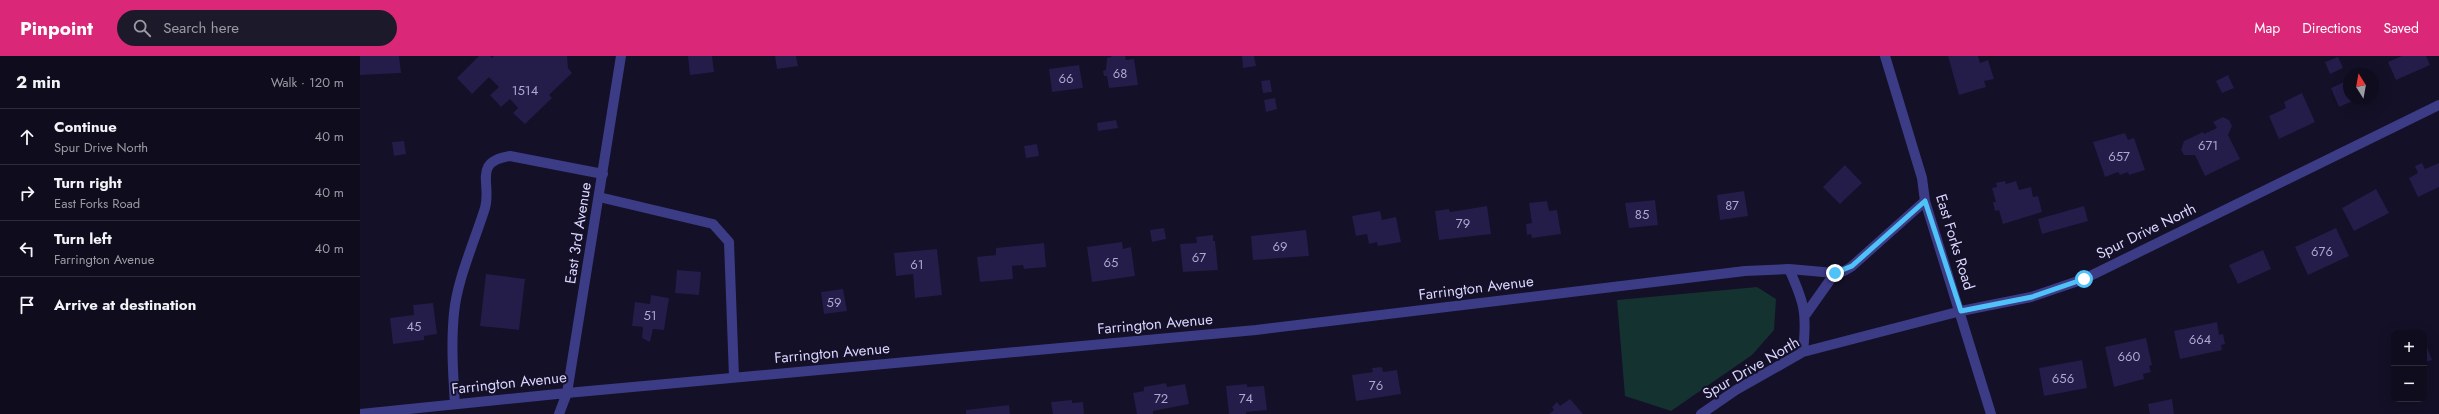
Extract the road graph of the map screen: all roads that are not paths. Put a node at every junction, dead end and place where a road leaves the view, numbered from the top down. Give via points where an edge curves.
1 (621, 56) edge
2 (1885, 56) edge
3 (2439, 105) edge
4 (603, 174) junction
5 (599, 197) junction
6 (1925, 201) junction
7 (1789, 269) junction
8 (1835, 273) junction
9 (1961, 311) junction
10 (1806, 314) junction
11 (1803, 352) junction
12 (734, 377) junction
13 (567, 392) junction
14 (455, 404) junction
15 (360, 414) edge
16 (560, 414) edge
17 (1701, 414) edge
18 (1991, 414) edge

1 - 4 street, East 3rd Avenue
2 - 6 street, East Forks Road via 1922,178
3 - 9 street, Spur Drive North via 2084,279 2032,297
4 - 5 street, East 3rd Avenue
4 - 14 street via 510,156 498,158 489,165 485,176 486,205 454,312
5 - 12 street via 713,224 729,242
5 - 13 street, East 3rd Avenue
6 - 8 street, Farrington Avenue via 1852,266
6 - 9 street, East Forks Road
7 - 8 street, Farrington Avenue
7 - 10 street
7 - 12 street, Farrington Avenue via 1745,271 1256,330
8 - 10 street
9 - 11 street, Spur Drive North
9 - 18 street, East Forks Road
10 - 11 street
11 - 17 street, Spur Drive North via 1736,390
12 - 13 street, Farrington Avenue
13 - 14 street, Farrington Avenue
13 - 16 street, East 3rd Avenue
14 - 15 street, Farrington Avenue

